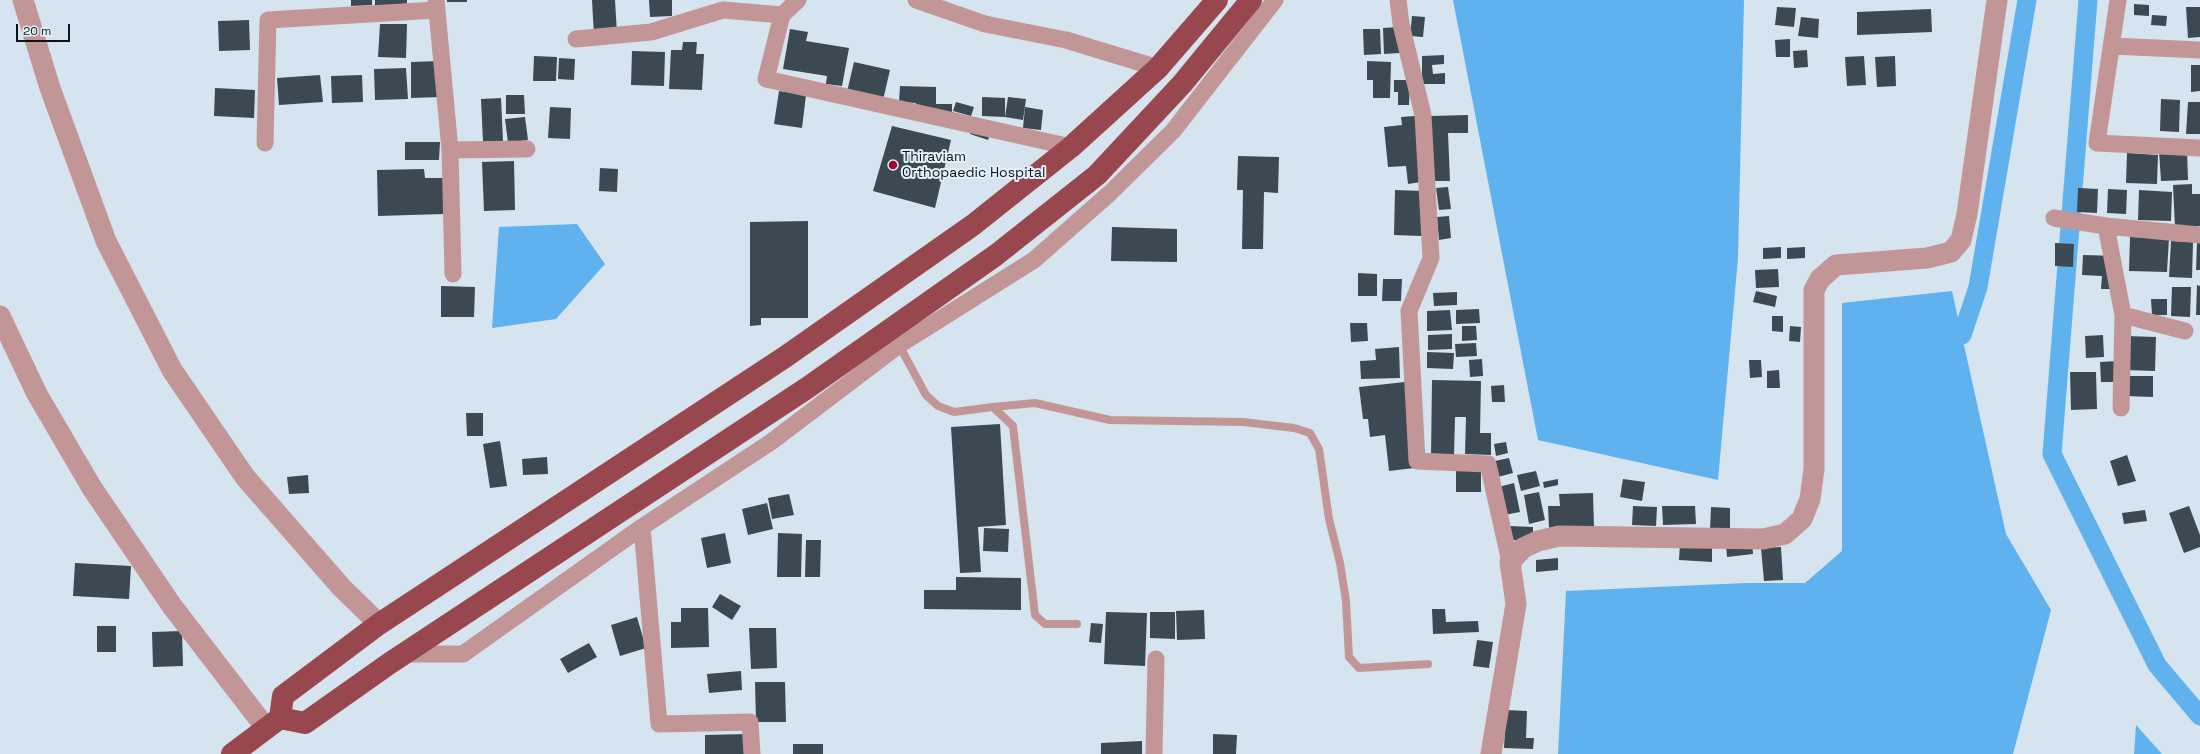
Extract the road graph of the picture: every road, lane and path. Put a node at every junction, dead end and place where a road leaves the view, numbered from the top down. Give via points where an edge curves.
1 (23, 0) edge
2 (798, 0) edge
3 (916, 0) edge
4 (1216, 0) edge
5 (1251, 0) edge
6 (1275, 0) edge
7 (1398, 0) edge
8 (1997, 0) edge
9 (2118, 0) edge
10 (436, 5) edge
11 (782, 15) junction
12 (576, 39) dead end
13 (2112, 46) junction
14 (2200, 50) edge
15 (1158, 68) junction
16 (265, 143) dead end
17 (1071, 147) junction
18 (2200, 148) edge
19 (527, 149) dead end
20 (450, 150) junction
21 (2054, 218) dead end
22 (2106, 226) junction
23 (2200, 235) edge
24 (453, 274) dead end
25 (2124, 315) junction
26 (0, 316) edge
27 (2185, 331) dead end
28 (899, 345) junction
29 (993, 407) junction
30 (2121, 408) dead end
31 (642, 527) junction
32 (1510, 562) junction
33 (379, 624) junction
34 (1077, 624) dead end
35 (406, 654) junction
36 (1156, 659) dead end
37 (1428, 664) dead end
38 (273, 723) junction
39 (232, 754) edge
40 (752, 754) edge
41 (1154, 754) edge
42 (1491, 754) edge

1 - 33 street via 50,88 106,241 172,370 245,477 342,588
2 - 11 street
3 - 15 street via 985,24 1066,40
4 - 15 highway
5 - 35 highway via 1182,84 1097,175 996,255 807,388
6 - 28 street via 1173,131 1110,192 1034,260
7 - 32 street via 1401,24 1423,115 1431,258 1409,312 1417,461 1488,464
8 - 32 street via 1967,214 1961,240 1951,252 1927,258 1836,265 1820,278 1814,290 1814,469 1810,499 1802,519 1785,534 1763,540 1549,537 1523,548
9 - 13 street
10 - 16 street via 268,20
10 - 20 street
11 - 12 street via 723,10 650,32
11 - 17 street via 766,79
13 - 14 street
13 - 18 street via 2097,143
15 - 17 highway
17 - 33 highway via 974,225 786,357
19 - 20 street
20 - 24 street
21 - 22 street
22 - 23 street
22 - 25 street
25 - 27 street
25 - 30 street
26 - 38 street via 37,394 92,488 172,606
28 - 29 lane via 926,395 938,406 954,412
28 - 31 street via 770,442
29 - 34 lane via 1014,426 1035,615 1045,624
29 - 37 lane via 1035,403 1110,420 1243,422 1294,428 1310,433 1318,449 1329,519 1340,563 1346,601 1349,657 1359,668
31 - 35 street via 463,654
31 - 40 street via 659,724 750,722
32 - 42 street via 1516,604
33 - 38 highway via 282,696
35 - 38 highway via 305,723
36 - 41 street
38 - 39 highway

